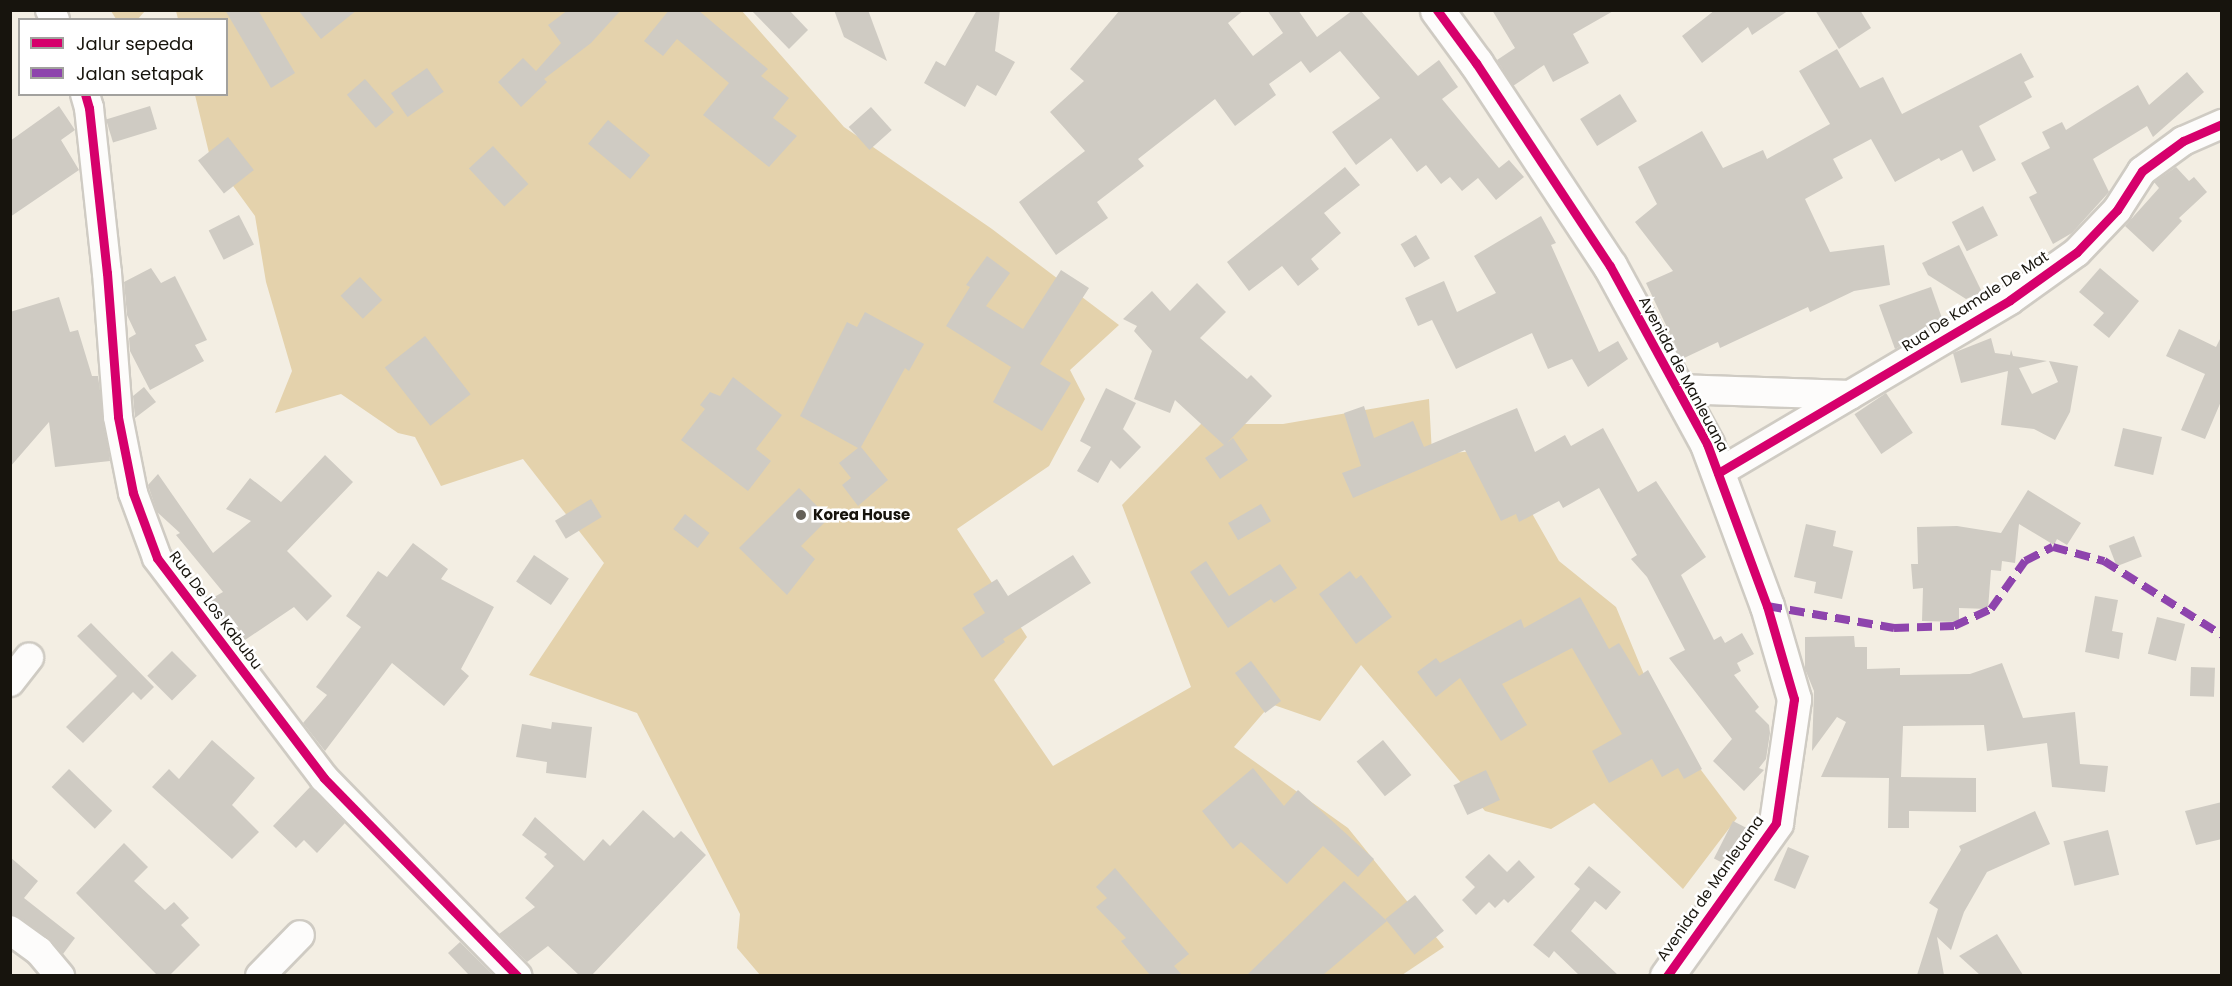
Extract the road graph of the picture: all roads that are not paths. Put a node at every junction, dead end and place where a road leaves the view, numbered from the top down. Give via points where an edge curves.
1 (1437, 10) edge
2 (85, 96) edge
3 (2222, 124) edge
4 (1677, 389) junction
5 (1850, 395) junction
6 (1718, 473) junction
7 (29, 658) dead end
8 (10, 682) edge
9 (10, 930) edge
10 (300, 935) dead end
11 (60, 975) edge
12 (260, 975) edge
13 (517, 975) edge
14 (1667, 975) edge

1 - 4 street, Avenida de Manleuana via 1610,266
2 - 13 street, Rua De Los Kabubu via 106,262 118,417 133,493 157,558 324,778
3 - 5 street, Rua De Kamale De Mat via 2183,141 2142,171 2117,210 2077,252 2010,300
4 - 5 street
4 - 6 street, Avenida de Manleuana
5 - 6 street, Rua De Kamale De Mat
6 - 14 street, Avenida de Manleuana via 1767,606 1794,699 1776,823
7 - 8 street
9 - 11 street via 39,951
10 - 12 street

